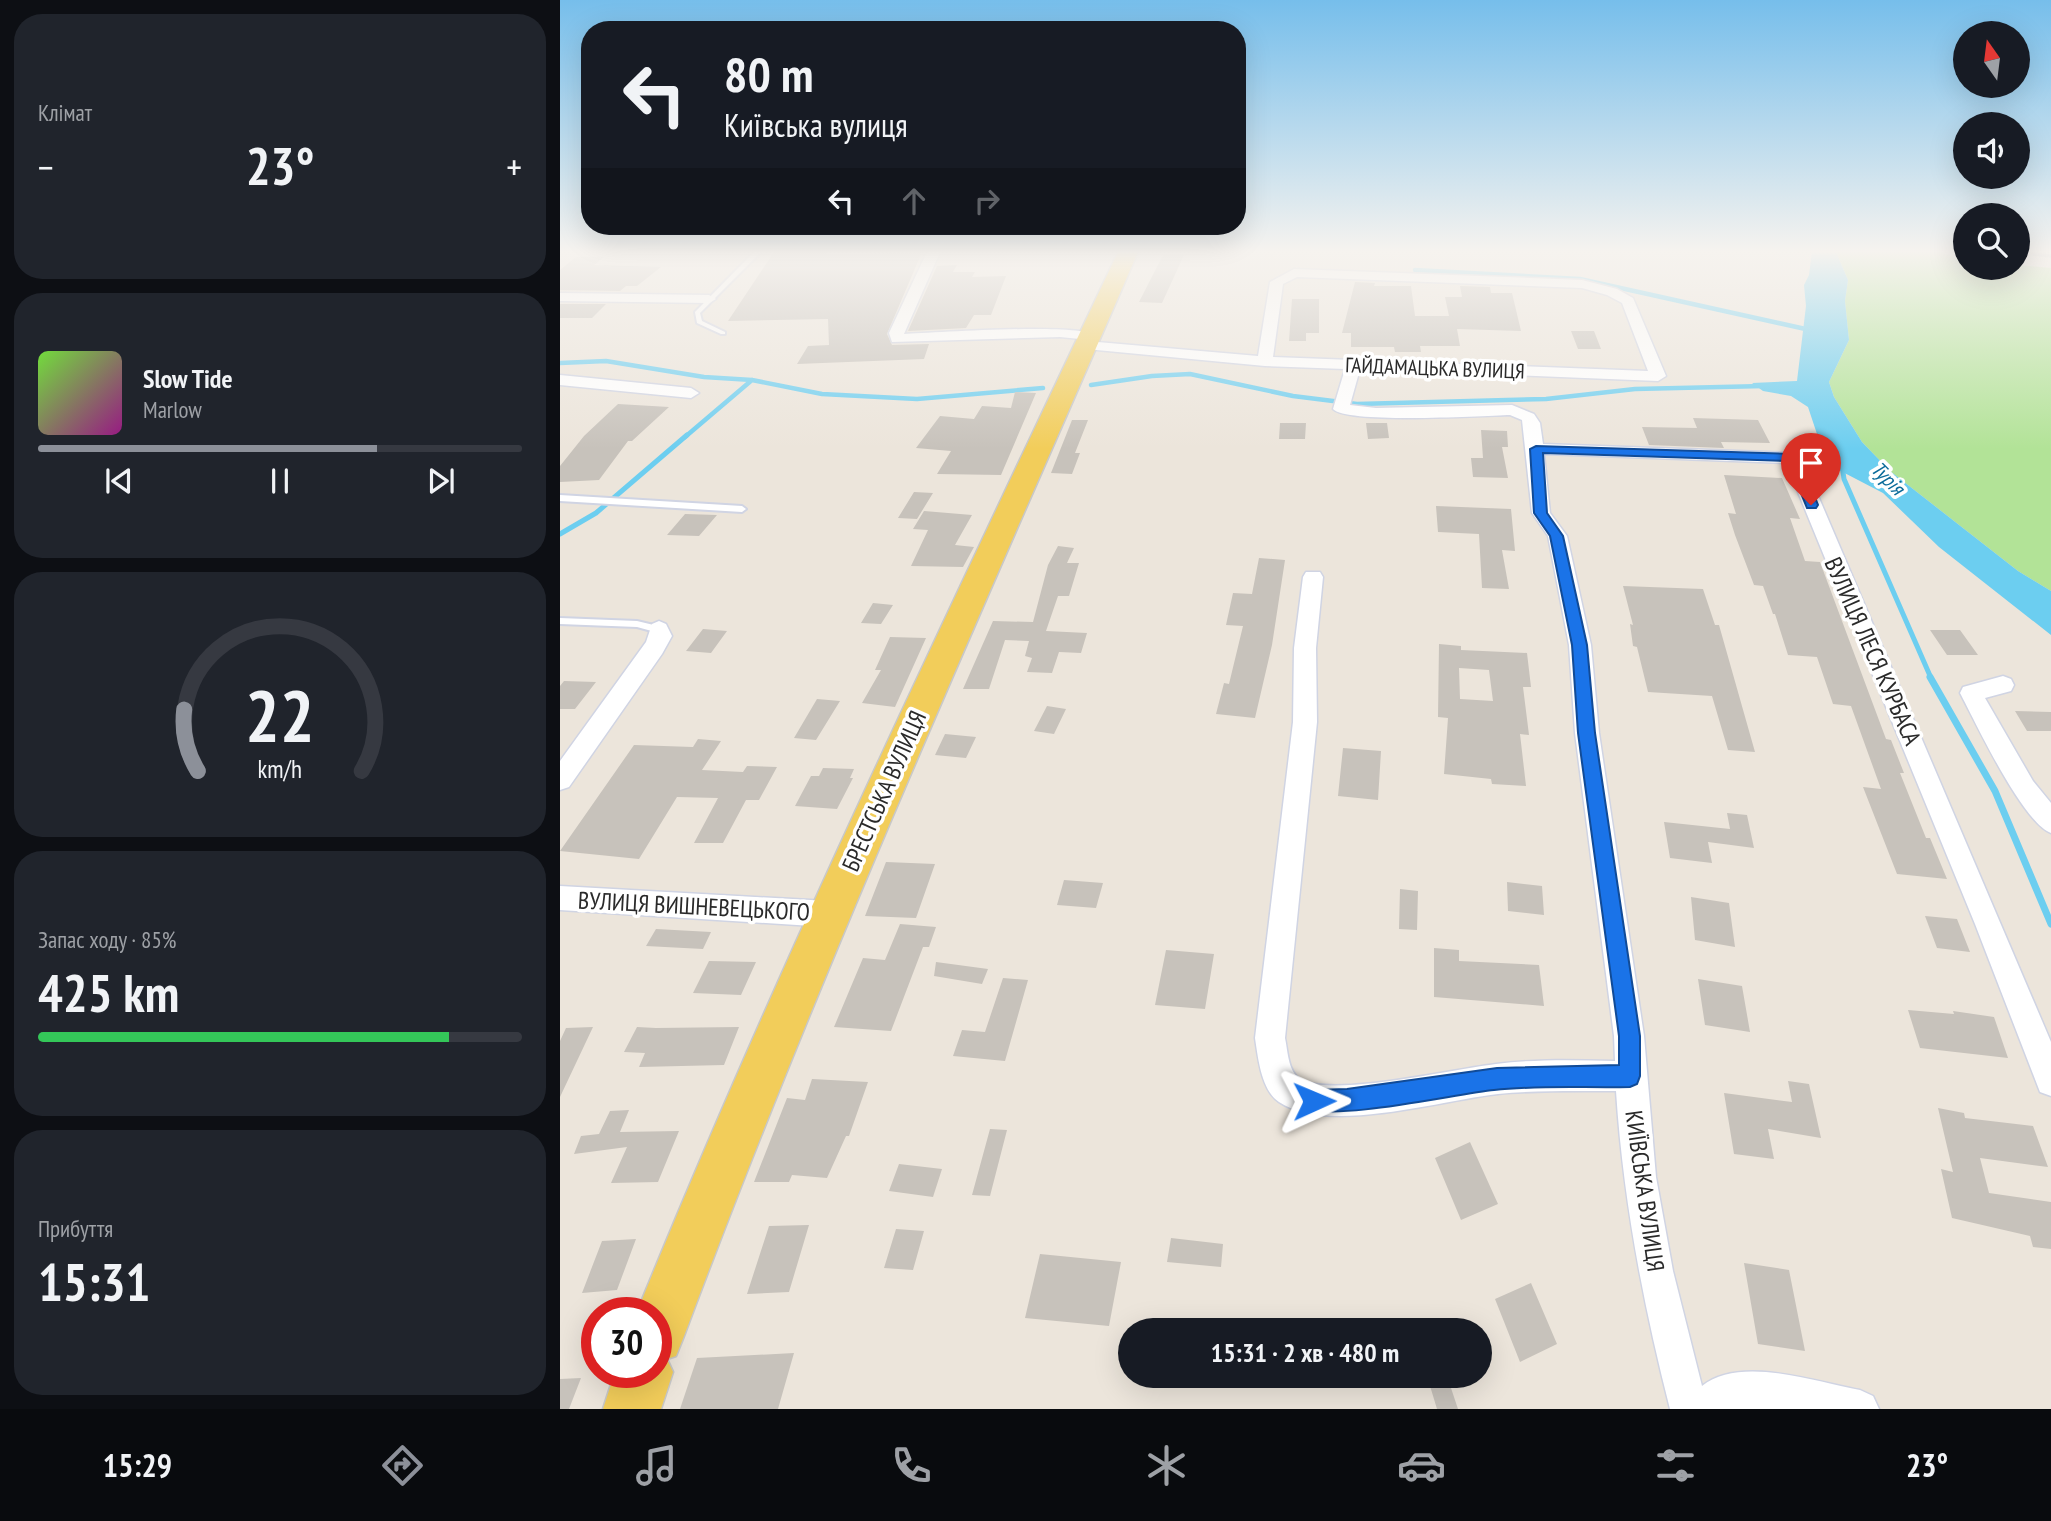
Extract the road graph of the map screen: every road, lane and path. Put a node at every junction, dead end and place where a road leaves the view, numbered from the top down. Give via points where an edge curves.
1 (698, 318) edge
2 (903, 318) edge
3 (1098, 318) edge
4 (1272, 318) edge
5 (1635, 318) edge
6 (723, 333) dead end
7 (1088, 341) junction
8 (1265, 362) junction
9 (1353, 366) junction
10 (560, 380) edge
11 (691, 393) dead end
12 (1342, 402) joint
13 (1536, 449) junction
14 (560, 498) edge
15 (742, 509) dead end
16 (1313, 578) dead end
17 (560, 621) edge
18 (659, 629) joint
19 (2003, 685) dead end
20 (560, 780) edge
21 (2051, 822) edge
22 (560, 898) edge
23 (828, 914) junction
24 (1630, 1076) junction
25 (2051, 1082) edge
26 (671, 1297) edge
27 (639, 1388) edge
28 (632, 1409) edge
29 (1689, 1409) edge
30 (1704, 1409) edge
31 (1860, 1409) edge

1 - 6 lane
2 - 7 street, ГАЙДАМАЦЬКА ВУЛИЦЯ via 897,339 1060,332
3 - 7 main road, БРЕСТСЬКА ВУЛИЦЯ
4 - 8 street, ГАЙДАМАЦЬКА ВУЛИЦЯ
5 - 9 street, ГАЙДАМАЦЬКА ВУЛИЦЯ via 1658,376
7 - 8 street, ГАЙДАМАЦЬКА ВУЛИЦЯ
7 - 23 main road, БРЕСТСЬКА ВУЛИЦЯ
8 - 9 street, ГАЙДАМАЦЬКА ВУЛИЦЯ
9 - 12 street
10 - 11 street
12 - 13 street, КИЇВСЬКА ВУЛИЦЯ via 1376,413 1512,410 1532,423
13 - 24 street, КИЇВСЬКА ВУЛИЦЯ via 1541,513 1557,536 1580,645 1587,733 1629,1036
13 - 25 street, ВУЛИЦЯ ЛЕСЯ КУРБАСА via 1793,458
14 - 15 lane
16 - 24 street via 1305,648 1305,722 1270,1038 1275,1068 1289,1090 1314,1101 1347,1100 1497,1079
17 - 18 lane
18 - 20 street via 661,636 654,648
19 - 21 street via 1971,694 2024,788
22 - 23 street, ВУЛИЦЯ ВИШНЕВЕЦЬКОГО
23 - 26 main road, БРЕСТСЬКА ВУЛИЦЯ
24 - 29 street, КИЇВСЬКА ВУЛИЦЯ via 1664,1319
27 - 28 main road
30 - 31 street via 1721,1395 1756,1389

